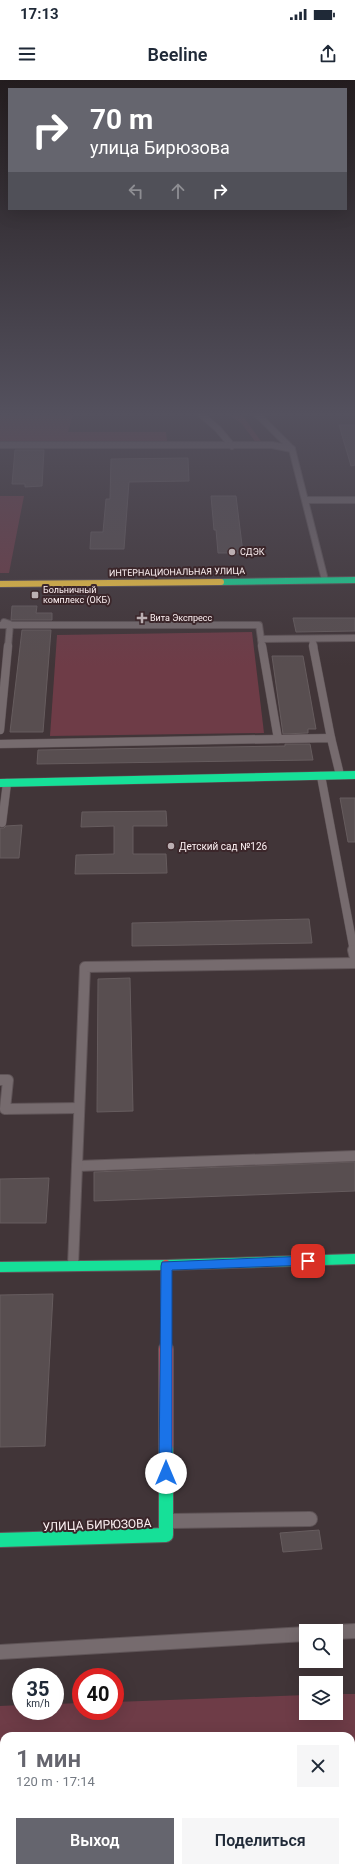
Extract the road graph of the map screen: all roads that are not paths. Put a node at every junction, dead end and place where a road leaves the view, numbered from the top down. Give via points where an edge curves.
1 (306, 500) joint
2 (355, 500) edge
3 (325, 580) junction
4 (355, 580) edge
5 (0, 584) edge
6 (0, 621) edge
7 (10, 624) junction
8 (0, 625) edge
9 (355, 638) edge
10 (261, 639) junction
11 (312, 639) junction
12 (0, 730) edge
13 (331, 738) junction
14 (278, 739) junction
15 (0, 744) edge
16 (355, 775) edge
17 (321, 776) junction
18 (340, 776) junction
19 (3, 783) edge
20 (2, 823) dead end
21 (355, 958) edge
22 (355, 963) edge
23 (0, 1080) edge
24 (79, 1108) junction
25 (355, 1156) edge
26 (77, 1166) junction
27 (355, 1259) edge
28 (74, 1266) junction
29 (166, 1266) junction
30 (0, 1267) edge
31 (310, 1520) dead end
32 (166, 1521) junction
33 (0, 1540) edge
34 (355, 1631) edge
35 (343, 1632) edge
36 (299, 1634) edge
37 (0, 1652) edge

1 - 2 lane
1 - 3 lane
3 - 4 street, ИНТЕРНАЦИОНАЛЬНАЯ УЛИЦА
3 - 5 street, ИНТЕРНАЦИОНАЛЬНАЯ УЛИЦА
6 - 7 lane
7 - 8 lane
7 - 10 lane via 259,625
7 - 12 lane
9 - 11 lane
10 - 11 lane
10 - 14 lane
11 - 13 lane
13 - 14 lane
13 - 18 lane
14 - 15 lane
16 - 18 street
17 - 18 street
17 - 19 street
17 - 21 lane
19 - 20 lane
22 - 24 lane via 85,967
23 - 24 lane via 8,1080 5,1109
24 - 26 lane
25 - 26 lane
26 - 28 lane
27 - 29 street
28 - 29 street
28 - 30 street
29 - 32 street, УЛИЦА БИРЮЗОВА
31 - 32 lane via 280,1518
32 - 33 street, УЛИЦА БИРЮЗОВА via 166,1535
34 - 35 lane
36 - 37 lane

